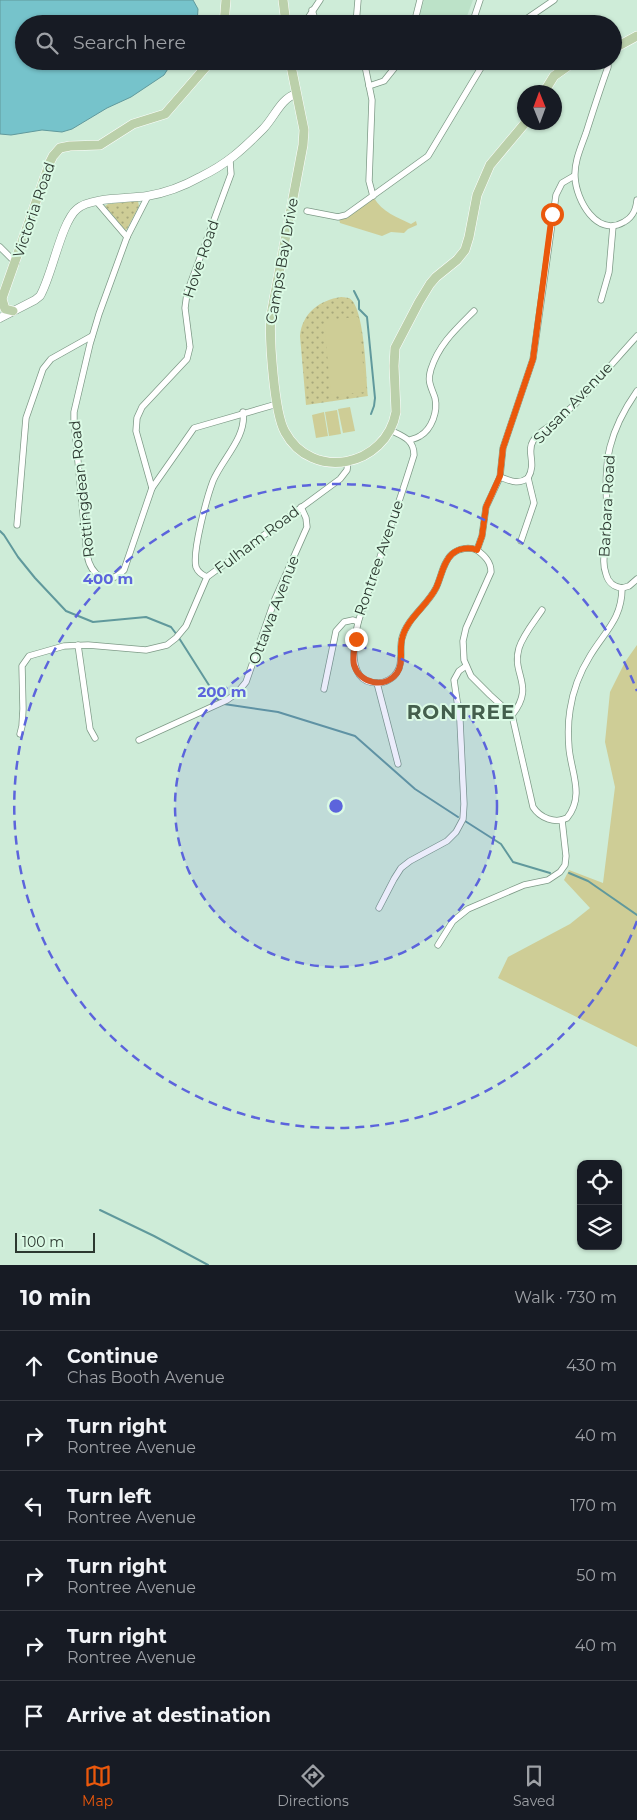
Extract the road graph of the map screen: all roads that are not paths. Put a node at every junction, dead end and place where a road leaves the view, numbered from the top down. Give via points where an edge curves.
1 (226, 0) edge
2 (283, 0) edge
3 (320, 0) edge
4 (358, 0) edge
5 (420, 0) edge
6 (480, 0) edge
7 (554, 0) edge
8 (312, 10) junction
9 (225, 15) edge
10 (285, 15) edge
11 (309, 15) edge
12 (314, 15) edge
13 (357, 15) edge
14 (416, 15) edge
15 (475, 15) edge
16 (532, 15) edge
17 (637, 36) edge
18 (622, 44) edge
19 (203, 70) edge
20 (292, 70) edge
21 (366, 70) edge
22 (393, 70) edge
23 (480, 70) edge
24 (562, 70) edge
25 (607, 70) edge
26 (548, 85) edge
27 (369, 86) junction
28 (296, 94) junction
29 (519, 130) edge
30 (230, 161) junction
31 (574, 176) junction
32 (148, 196) junction
33 (373, 196) junction
34 (637, 200) edge
35 (97, 202) junction
36 (307, 211) dead end
37 (613, 226) junction
38 (127, 236) junction
39 (0, 247) edge
40 (16, 264) junction
41 (601, 300) dead end
42 (1, 301) edge
43 (13, 311) junction
44 (474, 311) dead end
45 (0, 318) edge
46 (92, 336) junction
47 (637, 336) edge
48 (637, 391) edge
49 (277, 404) junction
50 (243, 412) junction
51 (390, 430) junction
52 (410, 440) junction
53 (348, 462) junction
54 (500, 476) junction
55 (528, 478) junction
56 (152, 488) junction
57 (301, 507) junction
58 (17, 525) dead end
59 (522, 541) dead end
60 (477, 550) junction
61 (207, 577) junction
62 (637, 579) edge
63 (622, 588) junction
64 (542, 610) dead end
65 (358, 622) junction
66 (78, 645) junction
67 (466, 666) junction
68 (377, 683) junction
69 (324, 690) dead end
70 (512, 715) junction
71 (20, 734) dead end
72 (95, 738) dead end
73 (139, 740) dead end
74 (398, 764) dead end
75 (562, 820) junction
76 (379, 908) dead end
77 (438, 945) dead end

1 - 9 main road
2 - 10 main road
3 - 8 street
4 - 13 street
5 - 14 street
6 - 15 street
7 - 16 street
8 - 11 street
8 - 12 street
17 - 18 main road
19 - 40 main road, Victoria Road via 165,114 133,124 100,145 65,146 57,151 50,162
20 - 28 main road, Camps Bay Drive
21 - 27 street
22 - 27 street via 384,81
23 - 33 street via 428,156
24 - 26 main road
25 - 31 street
27 - 33 street via 372,109 369,181
28 - 30 street via 287,98 266,126
28 - 49 main road, Camps Bay Drive via 304,130 303,145 270,322
29 - 51 main road, Camps Bay Drive via 485,173 461,256 436,277 418,302 395,348 396,406
30 - 32 street via 185,184
30 - 56 street, Hove Road via 231,174 187,293 185,308 190,347 187,359 142,407 137,418 136,431
31 - 37 street via 581,202 588,212 601,224
31 - 54 street via 562,183 556,195 533,359 503,448
32 - 35 street
32 - 38 street, Rottingdean Road
33 - 36 street via 342,216
34 - 37 street via 633,215
35 - 38 street
35 - 43 street via 78,208 69,218 43,291 35,300
37 - 41 street via 609,272
38 - 46 street, Rottingdean Road
39 - 40 street
40 - 42 main road, Victoria Road
42 - 43 main road via 5,309
43 - 45 street
44 - 52 street via 442,344 436,356 428,380 436,400 435,415 421,435
46 - 56 street, Rottingdean Road via 74,420 87,555 90,568 96,575 112,577 124,570
46 - 58 street via 51,359 43,370 26,418
47 - 55 street, Susan Avenue via 575,404 531,442 533,466
48 - 63 street, Barbara Road via 614,434 606,470 604,566 611,583
49 - 50 street, Rottingdean Road
49 - 53 main road, Camps Bay Drive via 284,431 302,451 323,461
50 - 56 street, Rottingdean Road via 194,428
50 - 61 street via 241,432 216,473 210,490 196,548 197,568
51 - 52 street
51 - 53 main road, Camps Bay Drive via 375,449
52 - 65 street, Rontree Avenue via 414,455
53 - 57 street, Fulham Road via 346,473 340,479
54 - 55 street via 515,482
54 - 60 street via 486,507
55 - 59 street via 534,503
57 - 61 street, Fulham Road
57 - 73 street, Ottawa Avenue via 307,527 275,599 246,682 227,700
60 - 67 street via 490,564 491,572 466,628 463,646
60 - 68 street via 460,549 448,558 434,592 404,632 398,671 391,678
61 - 66 street, Fulham Road via 186,626 168,645 146,650
62 - 63 street
63 - 75 street via 618,616 590,657 575,690 568,742 577,796 571,813
64 - 70 street via 519,648 523,696
65 - 68 street, Rontree Avenue via 354,666 362,677
65 - 69 street via 344,622 336,631
66 - 71 street, Fulham Road via 43,651 29,656 24,662
66 - 72 street via 90,729
67 - 70 street via 480,686
67 - 76 street via 457,674 454,684 460,721 462,819 456,832 443,844 401,868
68 - 74 street
70 - 75 street via 533,806 536,812 547,818
75 - 77 street via 566,856 560,872 548,880 524,885 468,909 453,921

